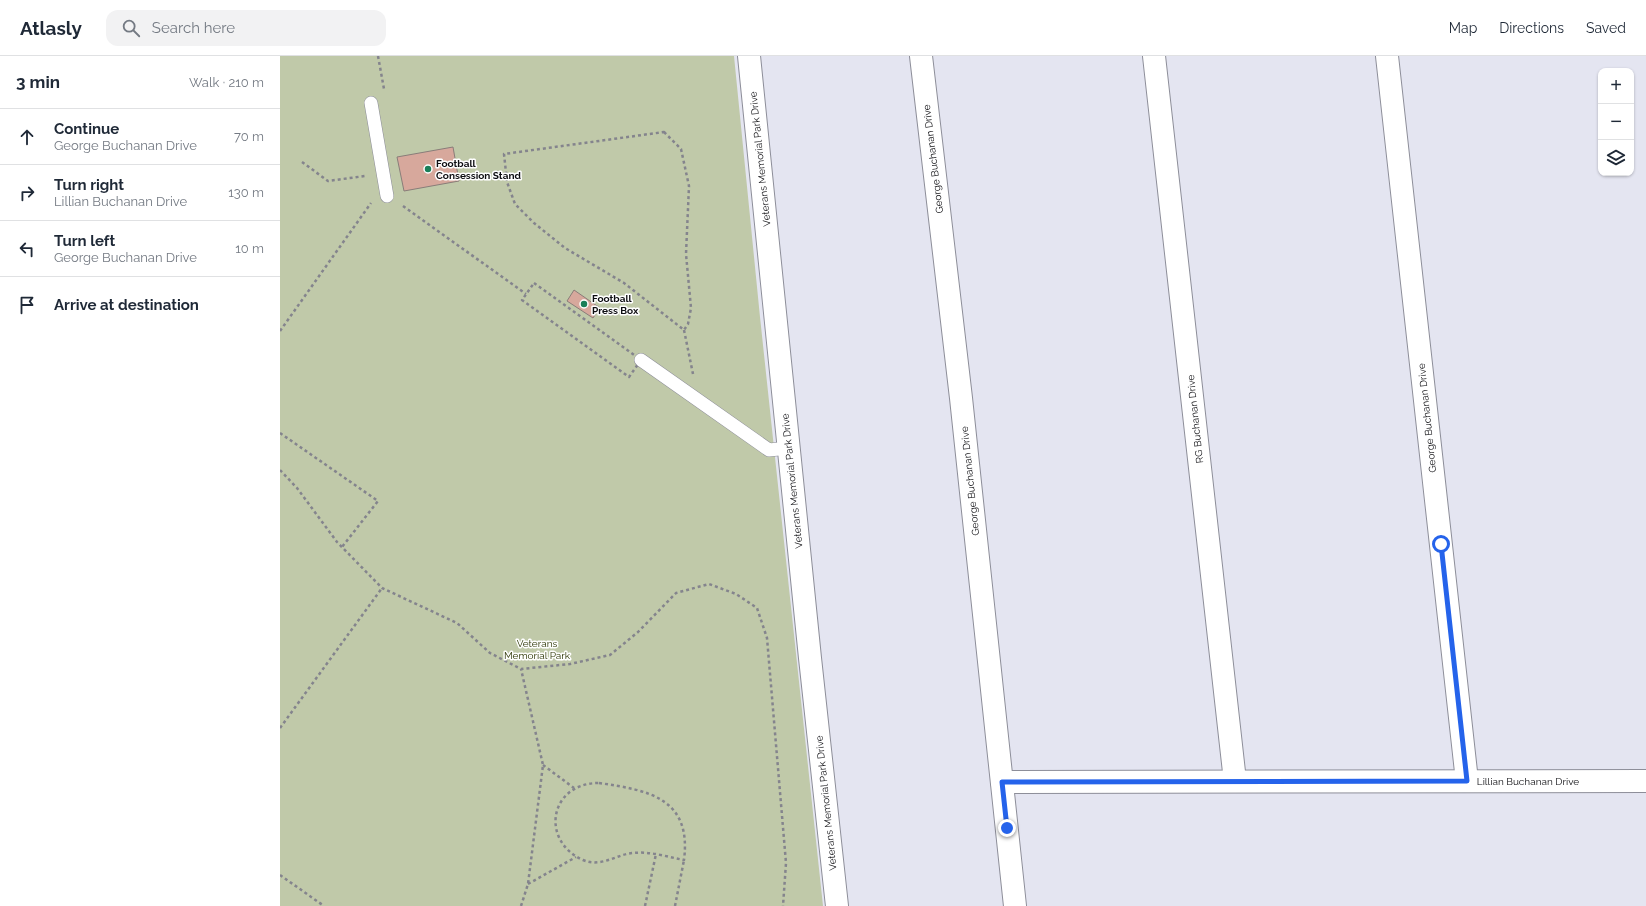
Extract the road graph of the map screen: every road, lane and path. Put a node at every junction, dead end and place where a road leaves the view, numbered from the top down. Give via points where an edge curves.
1 (378, 56) edge
2 (750, 56) edge
3 (921, 56) edge
4 (1154, 56) edge
5 (1387, 56) edge
6 (384, 93) dead end
7 (371, 103) dead end
8 (302, 162) dead end
9 (384, 178) junction
10 (387, 196) joint
11 (526, 294) junction
12 (684, 330) junction
13 (280, 331) edge
14 (642, 360) junction
15 (698, 400) junction
16 (280, 433) edge
17 (789, 448) junction
18 (280, 470) edge
19 (342, 547) junction
20 (382, 588) junction
21 (521, 669) junction
22 (280, 728) edge
23 (543, 765) junction
24 (1646, 780) edge
25 (1235, 781) junction
26 (1467, 781) junction
27 (1002, 782) junction
28 (574, 788) junction
29 (656, 854) junction
30 (576, 857) junction
31 (684, 860) junction
32 (280, 875) edge
33 (528, 884) junction
34 (324, 906) edge
35 (521, 906) edge
36 (645, 906) edge
37 (675, 906) edge
38 (784, 906) edge
39 (837, 906) edge
40 (1015, 906) edge

1 - 6 path
2 - 17 street, Veterans Memorial Park Drive
3 - 27 street, George Buchanan Drive
4 - 25 street, RG Buchanan Drive
5 - 26 street, George Buchanan Drive
7 - 9 lane
8 - 9 path via 328,181
9 - 10 lane
9 - 13 path
10 - 11 path
11 - 14 path via 534,283
11 - 14 path via 522,300 629,377
12 - 12 path via 624,283 565,248 515,204 504,154 664,132 681,149 688,186 686,254 691,308
12 - 15 path
14 - 15 lane
15 - 17 lane via 769,450
16 - 19 path via 378,501
17 - 39 street, Veterans Memorial Park Drive
18 - 19 path
19 - 20 path
20 - 21 path via 458,623 490,653
20 - 22 path
21 - 23 path
21 - 38 path via 570,664 610,655 638,632 676,593 709,584 736,594 757,608 767,638 786,863
23 - 28 path
23 - 33 path
24 - 26 street, Lillian Buchanan Drive
25 - 26 street, Lillian Buchanan Drive
25 - 27 street, Lillian Buchanan Drive
27 - 40 street, George Buchanan Drive
28 - 30 path via 564,796 555,821 561,843
28 - 31 path via 599,783 640,790 662,799 675,812 681,824 685,838
29 - 30 path via 632,853 609,861 597,862 588,862
29 - 31 path
29 - 36 path
30 - 33 path
31 - 37 path
32 - 34 path
33 - 35 path

